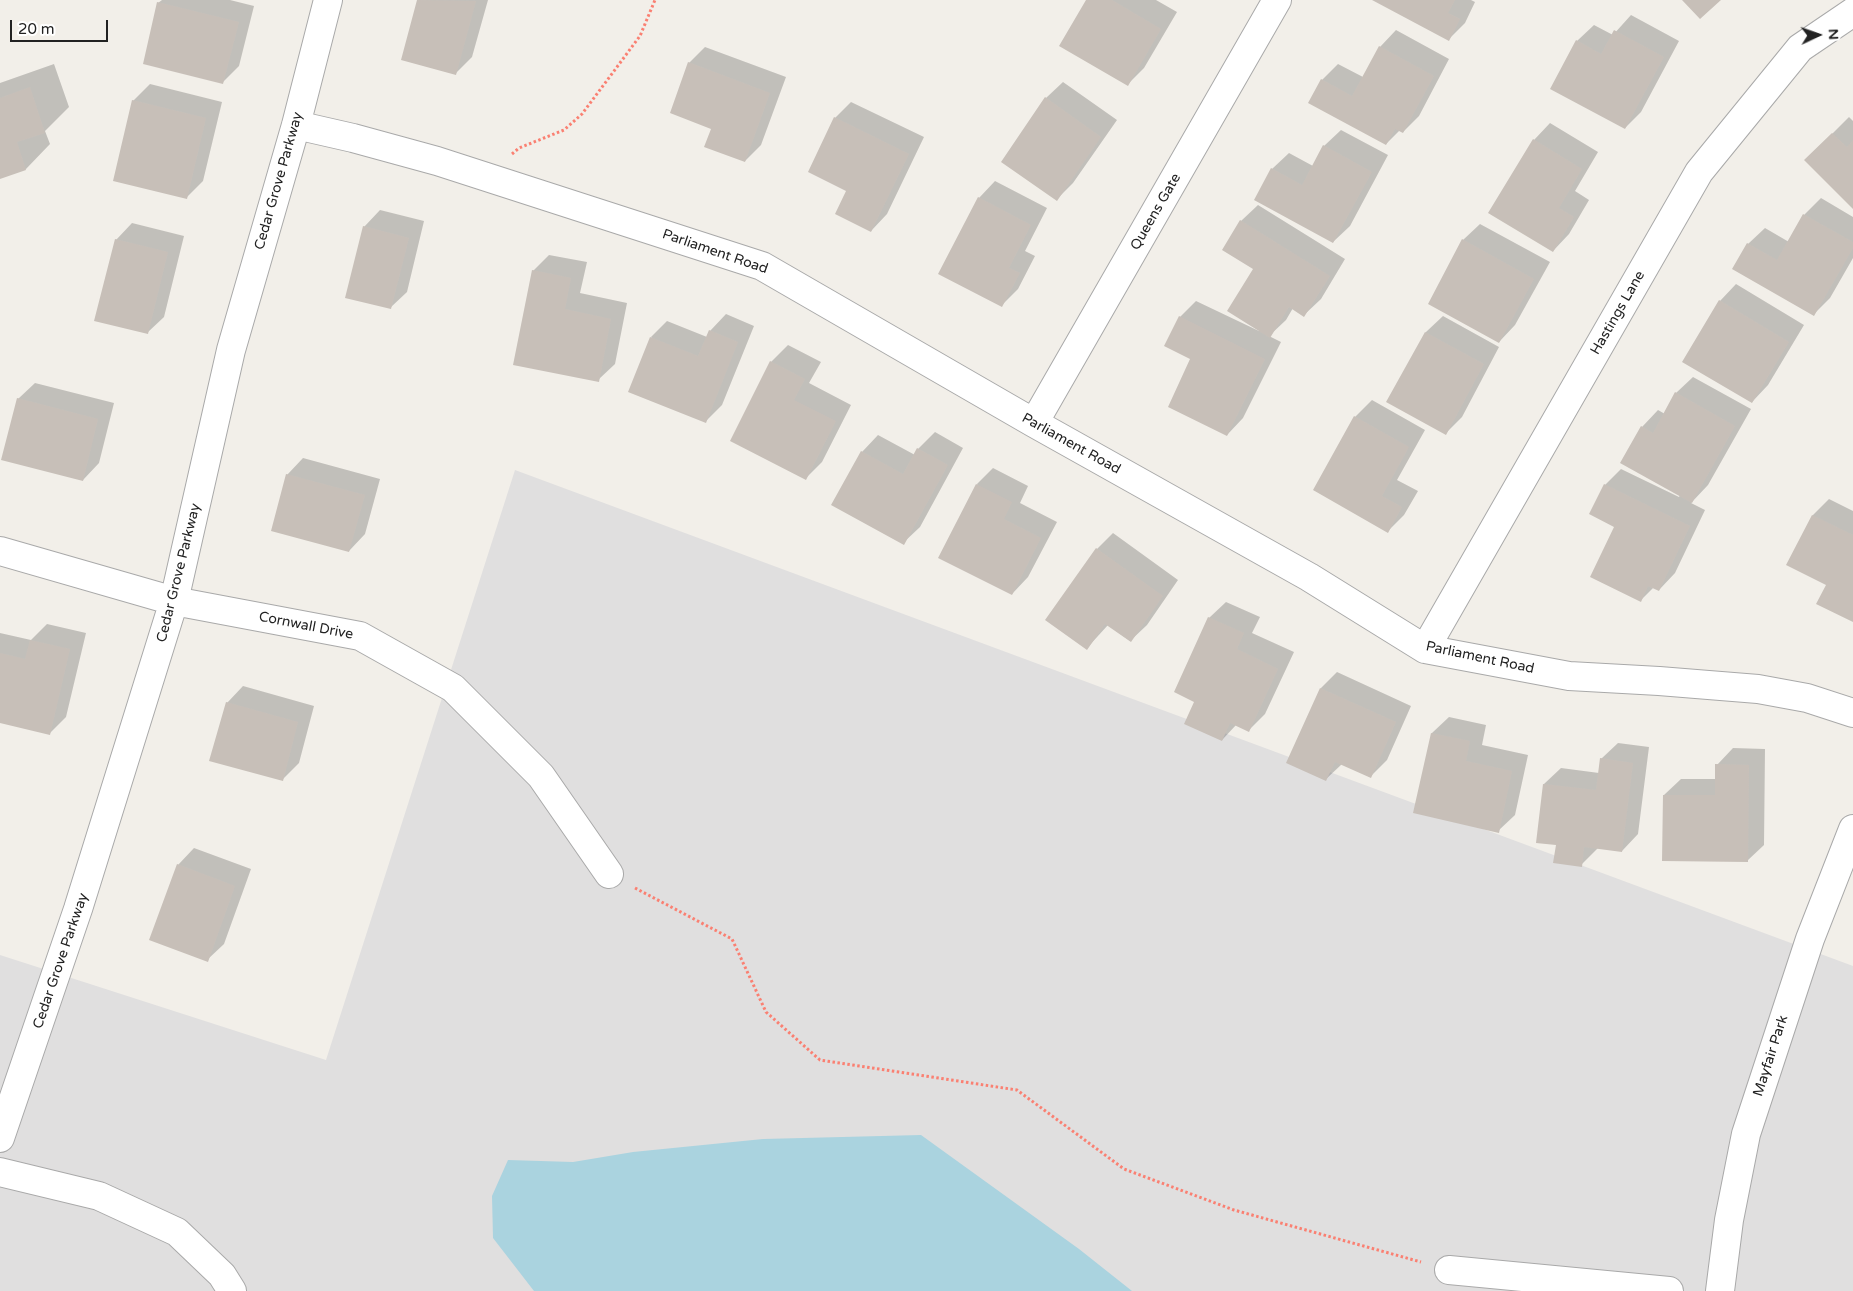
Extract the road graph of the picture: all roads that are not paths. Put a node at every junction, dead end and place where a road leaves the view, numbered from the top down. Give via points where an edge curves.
1 (328, 0) edge
2 (1277, 0) edge
3 (1853, 12) edge
4 (296, 126) junction
5 (1034, 423) junction
6 (0, 551) edge
7 (174, 601) junction
8 (1425, 649) junction
9 (1853, 713) edge
10 (1853, 829) edge
11 (609, 874) road end
12 (0, 1138) edge
13 (0, 1172) edge
14 (1449, 1270) road end
15 (232, 1291) edge
16 (1669, 1291) edge
17 (1720, 1291) edge

1 - 4 street, Cedar Grove Parkway
2 - 5 street, Queens Gate
3 - 8 street, Hastings Lane via 1800,48 1699,172
4 - 5 street, Parliament Road via 353,138 488,177 762,266
4 - 7 street, Cedar Grove Parkway via 231,350
5 - 8 street, Parliament Road via 1309,578
6 - 7 street, Cornwall Drive
7 - 11 street, Cornwall Drive via 360,636 453,688 541,776
7 - 12 street, Cedar Grove Parkway via 75,918
8 - 9 street, Parliament Road via 1569,676 1758,689 1807,698
10 - 17 street, Mayfair Park via 1810,939 1746,1134 1728,1220
13 - 15 street via 99,1196 177,1232 222,1275
14 - 16 street

